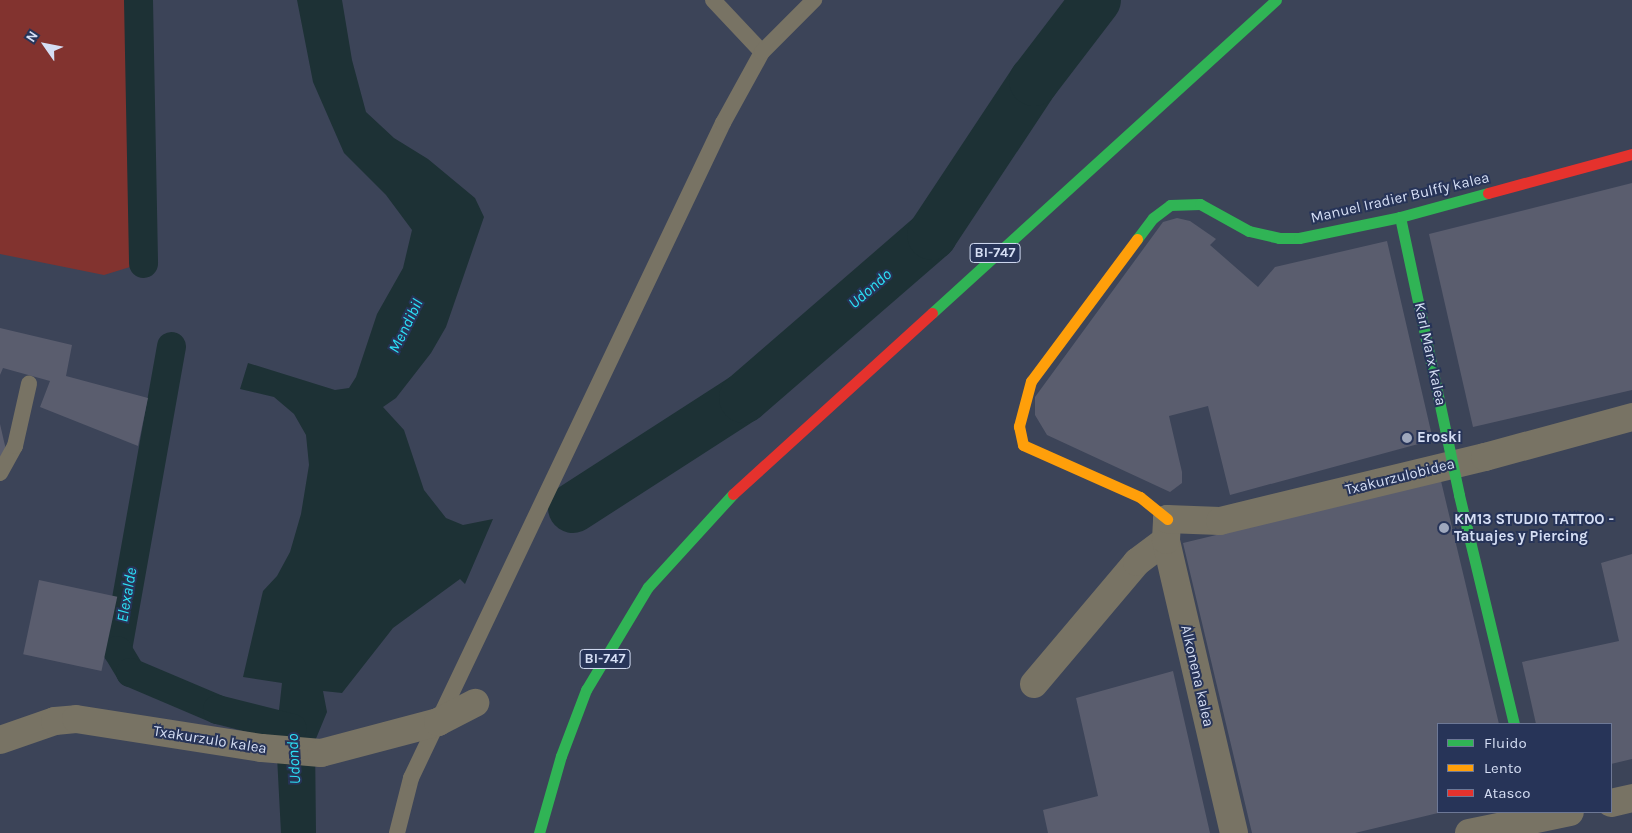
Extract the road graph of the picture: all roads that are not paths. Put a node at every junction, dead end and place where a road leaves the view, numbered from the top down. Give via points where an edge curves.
1 (713, 0) edge
2 (814, 0) edge
3 (1276, 0) edge
4 (762, 52) junction
5 (1632, 154) edge
6 (1400, 217) junction
7 (29, 384) dead end
8 (1632, 417) edge
9 (1452, 464) junction
10 (0, 473) edge
11 (1166, 529) junction
12 (1034, 684) dead end
13 (475, 703) dead end
14 (438, 722) junction
15 (1514, 723) edge
16 (0, 740) edge
17 (1632, 798) edge
18 (1612, 802) edge
19 (1566, 813) edge
20 (1538, 821) edge
21 (397, 833) edge
22 (539, 833) edge
23 (1234, 833) edge
24 (1469, 833) edge

1 - 4 lane
2 - 4 lane
3 - 22 street, BI-747 via 716,509 648,587 586,690 561,756
4 - 14 lane via 723,123
5 - 6 street, Manuel Iradier Bulffy kalea
6 - 9 street, Karl Marx kalea
6 - 11 street, Manuel Iradier Bulffy kalea via 1299,238 1279,238 1249,231 1200,204 1170,205 1154,218 1031,381 1019,426 1023,445 1140,496
7 - 10 lane via 15,446
8 - 9 street, Txakurzulobidea
9 - 11 street, Txakurzulobidea via 1220,521
9 - 15 street, Karl Marx kalea
11 - 12 street
11 - 23 street, Alkonena kalea
13 - 14 street, Txakurzulo kalea
14 - 16 street, Txakurzulo kalea via 321,753 262,748 76,719 55,721
14 - 21 lane via 411,778
17 - 18 street
19 - 20 street
20 - 24 street

